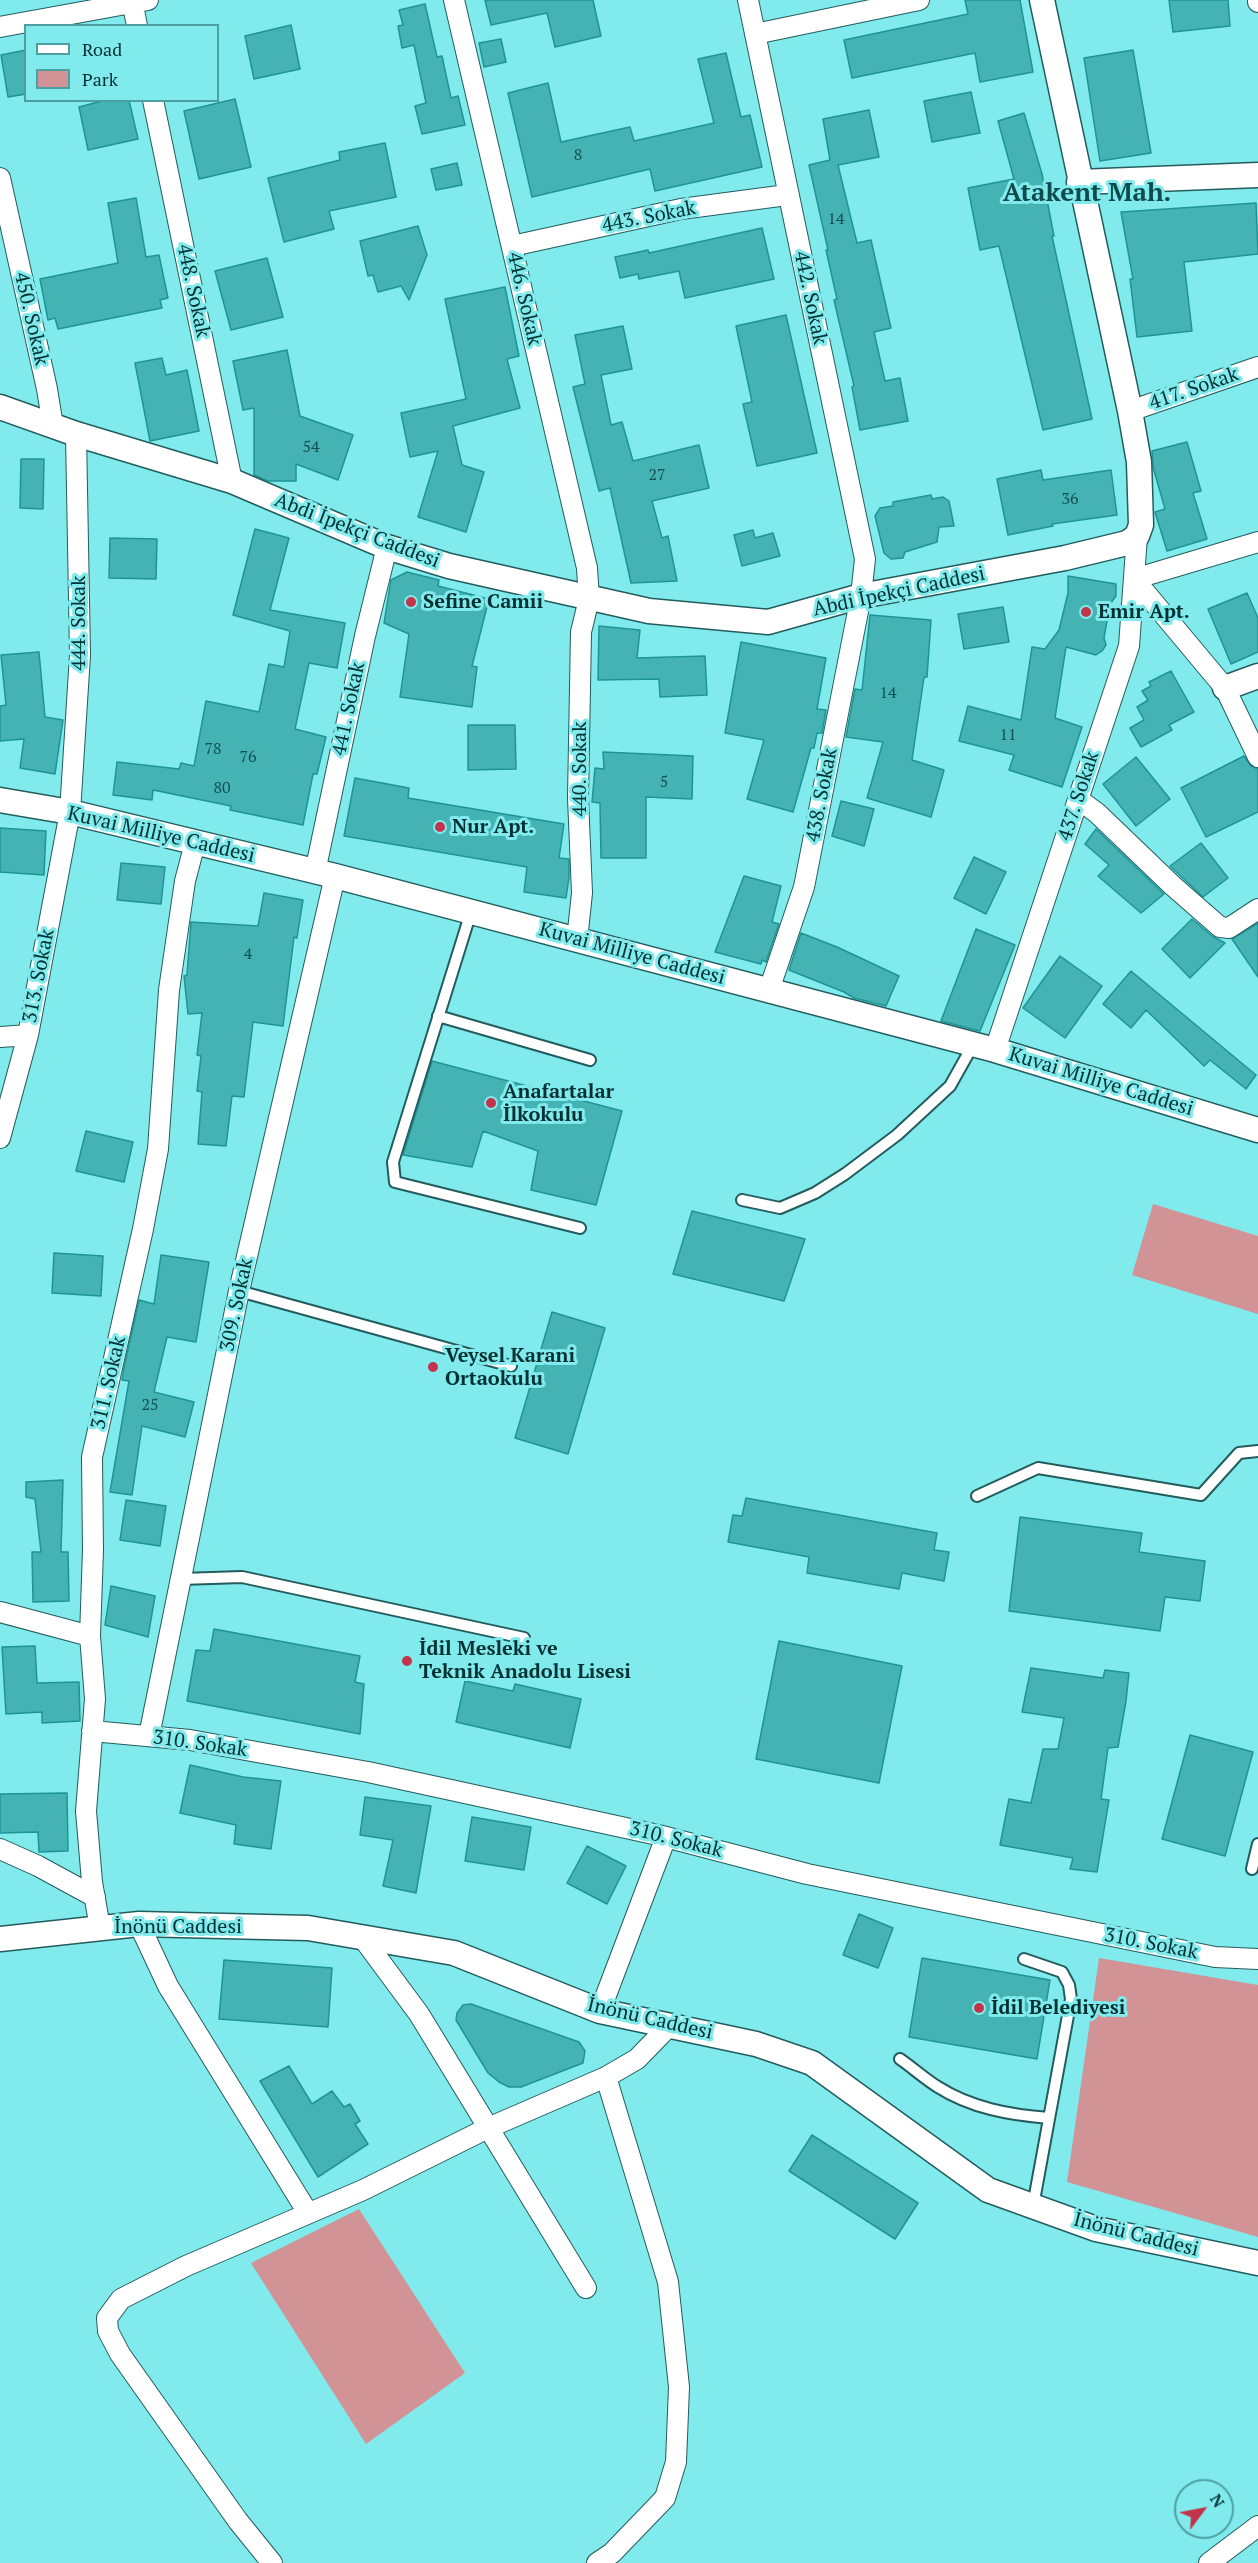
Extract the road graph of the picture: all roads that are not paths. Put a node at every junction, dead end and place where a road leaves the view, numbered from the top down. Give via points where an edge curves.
1 (454, 0) edge
2 (748, 0) edge
3 (919, 0) edge
4 (1042, 0) edge
5 (137, 1) edge
6 (137, 24) edge
7 (0, 27) edge
8 (755, 34) junction
9 (153, 102) edge
10 (1258, 175) edge
11 (0, 178) edge
12 (1079, 182) junction
13 (787, 195) junction
14 (512, 246) junction
15 (1258, 368) edge
16 (0, 408) edge
17 (1130, 411) junction
18 (53, 426) junction
19 (76, 434) junction
20 (232, 481) junction
21 (1137, 536) junction
22 (1258, 542) edge
23 (387, 547) junction
24 (1134, 579) junction
25 (861, 596) junction
26 (589, 598) junction
27 (1258, 676) edge
28 (1225, 688) junction
29 (1258, 757) edge
30 (1078, 799) junction
31 (0, 800) edge
32 (70, 813) junction
33 (195, 843) junction
34 (325, 874) junction
35 (1258, 909) edge
36 (471, 912) junction
37 (577, 940) junction
38 (769, 990) junction
39 (438, 1016) junction
40 (28, 1035) junction
41 (0, 1037) edge
42 (984, 1047) junction
43 (590, 1060) dead end
44 (1258, 1130) edge
45 (0, 1138) edge
46 (742, 1200) dead end
47 (580, 1228) dead end
48 (239, 1291) junction
49 (511, 1366) dead end
50 (1258, 1451) edge
51 (977, 1496) dead end
52 (181, 1579) junction
53 (0, 1612) edge
54 (90, 1636) junction
55 (524, 1638) dead end
56 (92, 1731) junction
57 (149, 1736) junction
58 (666, 1837) junction
59 (1258, 1844) edge
60 (0, 1849) edge
61 (1252, 1869) dead end
62 (95, 1897) junction
63 (139, 1924) junction
64 (100, 1928) junction
65 (362, 1937) junction
66 (0, 1939) edge
67 (1024, 1959) dead end
68 (1258, 1959) edge
69 (600, 2011) junction
70 (670, 2025) junction
71 (900, 2059) dead end
72 (606, 2077) junction
73 (1049, 2118) junction
74 (488, 2128) junction
75 (1033, 2206) junction
76 (308, 2213) junction
77 (1258, 2263) edge
78 (586, 2288) dead end
79 (1258, 2526) edge
80 (269, 2562) edge
81 (597, 2563) edge
82 (1209, 2563) edge

1 - 14 street, 446. Sokak
2 - 8 street, 442. Sokak
3 - 8 street
4 - 12 street
5 - 6 street
5 - 7 street
8 - 13 street, 442. Sokak
9 - 20 street, 448. Sokak
10 - 12 street
11 - 18 street, 450. Sokak
12 - 17 street
13 - 14 street, 443. Sokak via 681,208
13 - 25 street, 442. Sokak via 865,559
14 - 26 street, 446. Sokak via 588,568
15 - 17 street, 417. Sokak
16 - 18 street, Abdi İpekçi Caddesi
17 - 21 street via 1139,462 1141,525
18 - 19 street, Abdi İpekçi Caddesi
19 - 20 street, Abdi İpekçi Caddesi
19 - 32 street, 444. Sokak via 80,655
20 - 23 street, Abdi İpekçi Caddesi
21 - 24 street, 437. Sokak
21 - 25 street, Abdi İpekçi Caddesi via 1126,543 1065,558
22 - 24 street
23 - 26 street, Abdi İpekçi Caddesi via 449,566
23 - 34 street, 441. Sokak via 365,636
24 - 28 street
24 - 30 street, 437. Sokak via 1129,646
25 - 26 street, Abdi İpekçi Caddesi via 768,622 649,611
25 - 38 street, 438. Sokak via 804,887
26 - 37 street, 440. Sokak via 581,632 578,798 582,893
27 - 28 street
28 - 29 street
30 - 35 street via 1220,927 1229,928
30 - 42 street, 437. Sokak
31 - 32 street, Kuvai Milliye Caddesi
32 - 33 street, Kuvai Milliye Caddesi
32 - 40 street, 313. Sokak
33 - 34 street, Kuvai Milliye Caddesi
33 - 54 street, 311. Sokak via 185,881 169,990 158,1149 92,1457
34 - 36 street, Kuvai Milliye Caddesi
34 - 48 street, 309. Sokak
36 - 37 street, Kuvai Milliye Caddesi
36 - 39 lane
37 - 38 street, Kuvai Milliye Caddesi
38 - 42 street, Kuvai Milliye Caddesi
39 - 43 lane
39 - 47 lane via 393,1162 396,1182
40 - 41 street
40 - 45 street, 313. Sokak
42 - 44 street, Kuvai Milliye Caddesi
42 - 46 lane via 950,1086 897,1135 815,1193 780,1208
48 - 49 lane
48 - 52 street, 309. Sokak
50 - 51 lane via 1239,1453 1201,1495 1038,1468
52 - 55 lane via 243,1577
52 - 57 street, 309. Sokak
53 - 54 street
54 - 56 street, 311. Sokak via 95,1699
56 - 57 street, 310. Sokak
56 - 62 street, 311. Sokak via 86,1811
57 - 58 street, 310. Sokak via 368,1772
58 - 68 street, 310. Sokak via 807,1875 1215,1957
58 - 69 street
59 - 61 lane
60 - 62 street
62 - 64 street, 311. Sokak
63 - 64 street, İnönü Caddesi
63 - 65 street, İnönü Caddesi via 308,1928
63 - 76 street via 168,1986
64 - 66 street, İnönü Caddesi
65 - 69 street, İnönü Caddesi via 454,1953
65 - 74 street via 419,2014
67 - 73 lane via 1062,1972 1069,1985 1071,1999
69 - 70 street, İnönü Caddesi
70 - 72 street via 637,2059
70 - 75 street, İnönü Caddesi via 756,2044 812,2063 988,2190
71 - 73 lane via 938,2087 988,2109
72 - 74 street
72 - 81 street via 668,2282 680,2387 676,2462 664,2498 612,2553
73 - 75 lane
74 - 76 street
74 - 78 street
75 - 77 street, İnönü Caddesi via 1096,2229
76 - 80 street via 121,2299 108,2318 108,2331 120,2354
79 - 82 street

